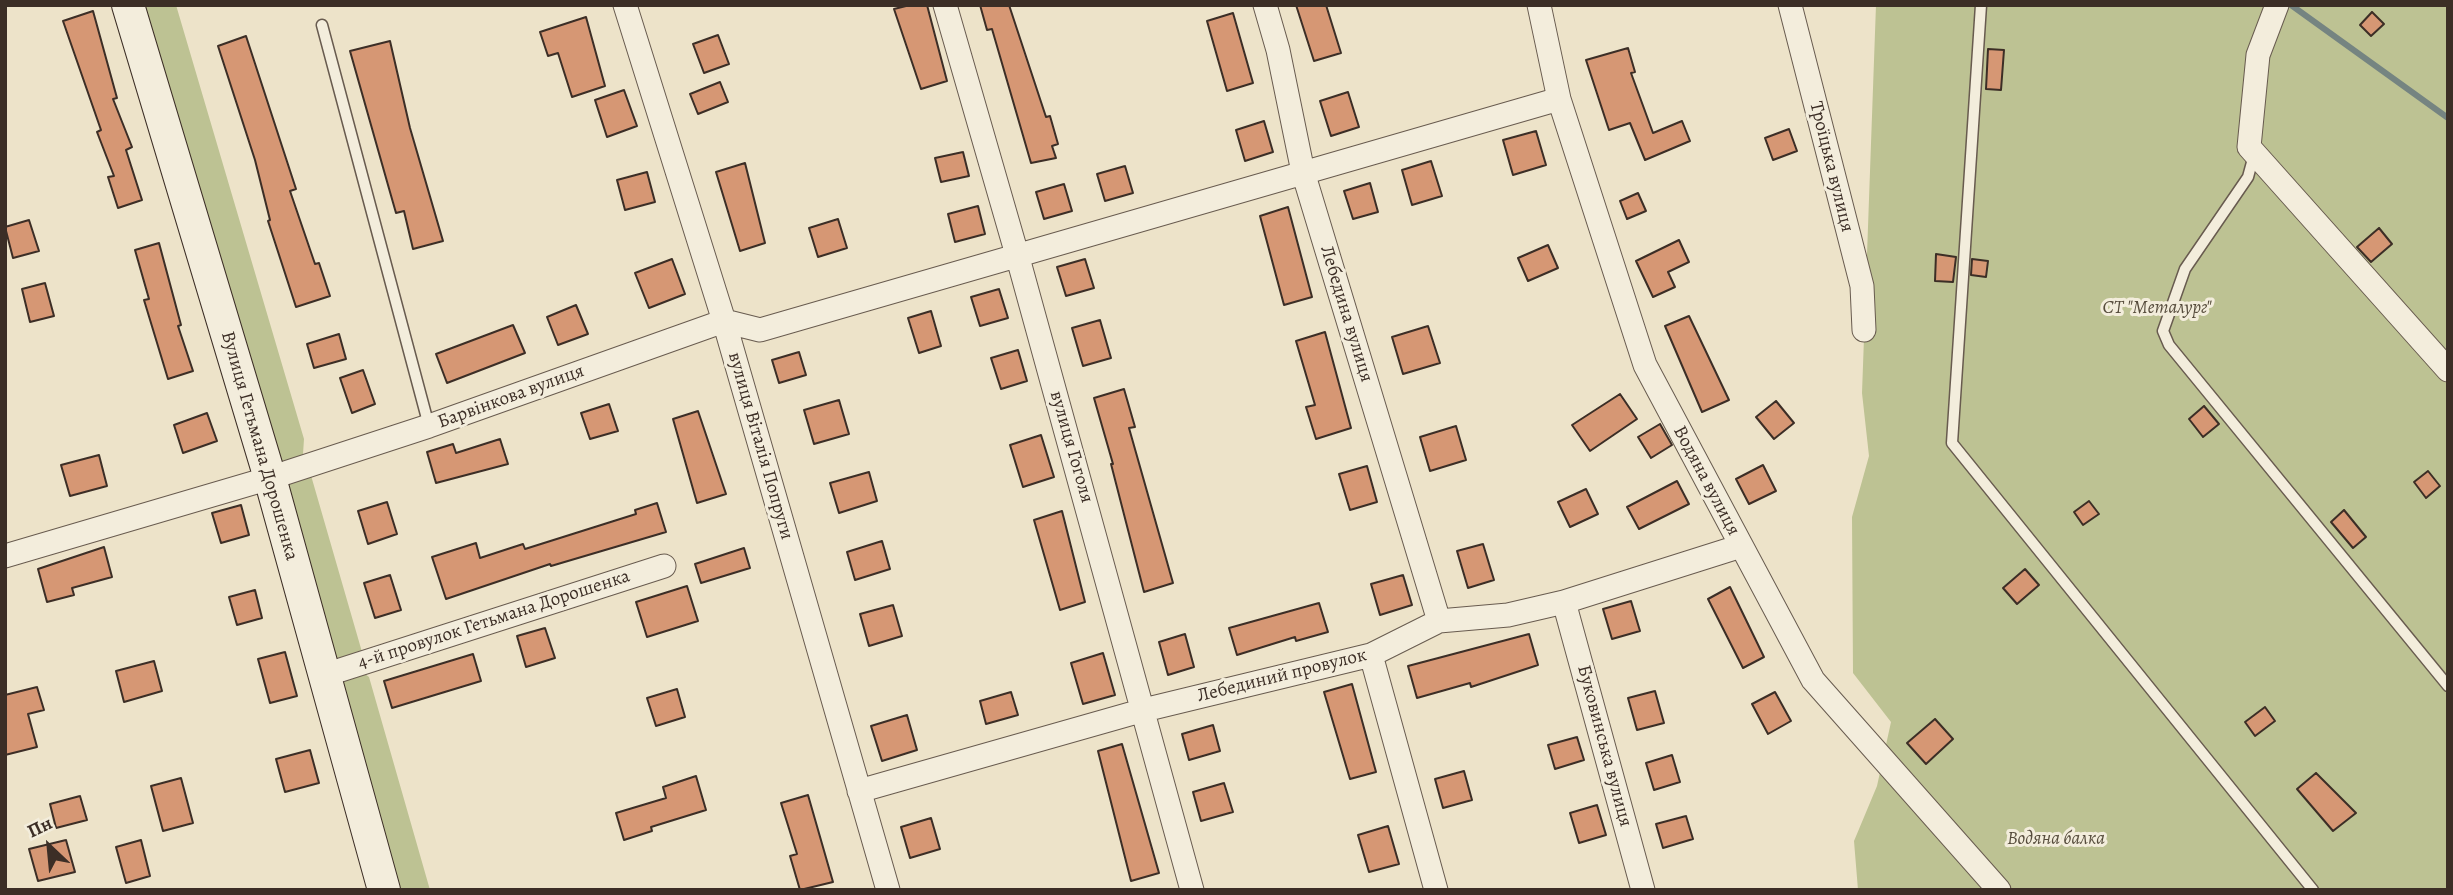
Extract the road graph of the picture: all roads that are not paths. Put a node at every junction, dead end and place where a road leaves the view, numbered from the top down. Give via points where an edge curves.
1 (128, 5) edge
2 (625, 5) edge
3 (945, 5) edge
4 (1265, 5) edge
5 (1539, 5) edge
6 (1790, 5) edge
7 (1980, 5) edge
8 (2277, 5) edge
9 (322, 25) dead end
10 (1559, 99) junction
11 (2254, 155) junction
12 (1303, 172) junction
13 (1018, 258) junction
14 (724, 321) junction
15 (1864, 330) dead end
16 (2448, 370) edge
17 (429, 426) junction
18 (270, 478) junction
19 (1741, 546) junction
20 (5, 556) edge
21 (664, 565) dead end
22 (1564, 602) junction
23 (1439, 621) junction
24 (1371, 655) junction
25 (325, 674) junction
26 (2448, 686) edge
27 (1144, 710) junction
28 (859, 791) junction
29 (384, 890) edge
30 (888, 890) edge
31 (1192, 890) edge
32 (1436, 890) edge
33 (1643, 890) edge
34 (1998, 890) edge
35 (2313, 890) edge

1 - 18 street, Вулиця Гетьмана Дорошенка
2 - 14 street, вулиця Віталія Попруги
3 - 13 street, вулиця Гоголя
4 - 12 street, Лебедина вулиця
5 - 10 street, Водяна вулиця
6 - 15 street, Троїцька вулиця via 1862,286
7 - 35 lane via 1952,443
8 - 11 street via 2258,55 2247,136
9 - 17 lane
10 - 12 street
10 - 19 street, Водяна вулиця via 1645,365
11 - 16 street
11 - 26 lane via 2248,177 2185,269 2163,331 2169,345
12 - 13 street
12 - 23 street, Лебедина вулиця
13 - 14 street via 760,330
13 - 27 street, вулиця Гоголя
14 - 17 street, Барвінкова вулиця
14 - 28 street, вулиця Віталія Попруги
17 - 18 street, Барвінкова вулиця
18 - 20 street, Барвінкова вулиця
18 - 25 street, Вулиця Гетьмана Дорошенка
19 - 22 street, Лебединий провулок
19 - 34 street, Водяна вулиця via 1813,680
21 - 25 street, 4-й провулок Гетьмана Дорошенка
22 - 23 street, Лебединий провулок via 1508,615
22 - 33 street, Буковинська вулиця
23 - 24 street, Лебединий провулок
24 - 27 street, Лебединий провулок
24 - 32 street
25 - 29 street, Вулиця Гетьмана Дорошенка
27 - 28 street, Лебединий провулок
27 - 31 street, вулиця Гоголя
28 - 30 street, вулиця Віталія Попруги

